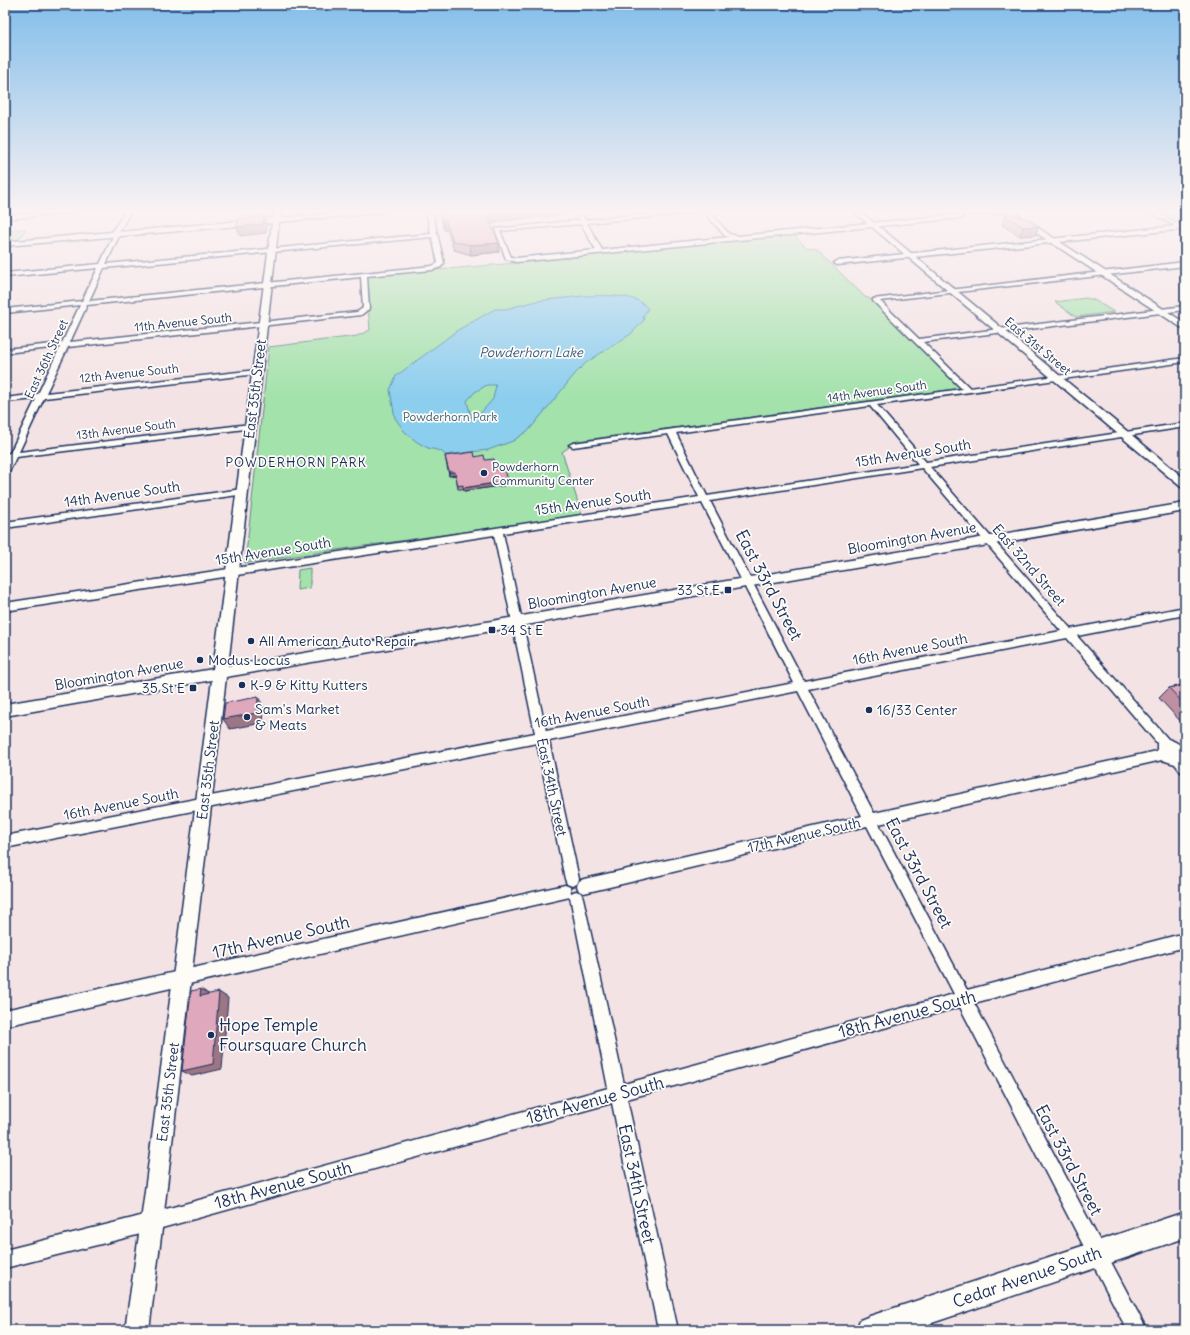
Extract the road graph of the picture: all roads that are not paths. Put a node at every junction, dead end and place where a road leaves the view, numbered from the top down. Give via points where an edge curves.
1 (23, 273) edge
2 (98, 273) edge
3 (269, 273) edge
4 (381, 273) edge
5 (931, 273) edge
6 (1099, 273) edge
7 (1102, 273) edge
8 (5, 275) edge
9 (364, 275) junction
10 (268, 285) junction
11 (952, 290) junction
12 (84, 303) junction
13 (1185, 308) edge
14 (5, 311) edge
15 (1161, 311) junction
16 (262, 324) junction
17 (1185, 327) edge
18 (1001, 331) junction
19 (917, 341) junction
20 (64, 346) junction
21 (5, 351) edge
22 (1185, 360) edge
23 (257, 372) junction
24 (1058, 378) junction
25 (968, 390) junction
26 (42, 396) junction
27 (5, 400) edge
28 (872, 404) junction
29 (1185, 425) edge
30 (250, 426) junction
31 (671, 432) junction
32 (1125, 435) junction
33 (573, 446) dead end
34 (9, 456) edge
35 (924, 465) junction
36 (5, 472) edge
37 (1185, 485) edge
38 (242, 492) junction
39 (704, 500) junction
40 (1185, 506) edge
41 (5, 525) edge
42 (498, 530) junction
43 (988, 541) junction
44 (233, 572) junction
45 (747, 582) junction
46 (5, 607) edge
47 (1185, 611) edge
48 (516, 622) junction
49 (1069, 634) junction
50 (219, 673) junction
51 (801, 686) junction
52 (5, 710) edge
53 (541, 737) junction
54 (1165, 749) junction
55 (1182, 757) edge
56 (204, 803) junction
57 (871, 820) junction
58 (5, 842) edge
59 (574, 889) junction
60 (1185, 940) edge
61 (182, 978) junction
62 (964, 998) junction
63 (5, 1018) edge
64 (618, 1094) junction
65 (152, 1220) junction
66 (1185, 1225) edge
67 (1097, 1254) junction
68 (5, 1260) edge
69 (137, 1330) edge
70 (668, 1330) edge
71 (870, 1330) edge
72 (1137, 1330) edge

1 - 8 street
2 - 12 street, East 36th Street
3 - 10 street, East 35th Street
4 - 9 street
5 - 11 street, East 31st Street
6 - 11 street
7 - 15 main road
9 - 10 street
9 - 16 street, 11th Avenue South via 364,312
10 - 12 street
10 - 16 street, East 35th Street
11 - 18 street, East 31st Street
11 - 19 street via 875,300
12 - 14 street
12 - 20 street, East 36th Street
13 - 15 street
15 - 17 main road
15 - 18 street
16 - 20 street, 11th Avenue South
16 - 23 street, East 35th Street
18 - 19 street
18 - 24 street, East 31st Street
19 - 25 street
20 - 21 street, 11th Avenue South
20 - 26 street, East 36th Street
22 - 24 street, 14th Avenue South
23 - 26 street, 12th Avenue South
23 - 30 street, East 35th Street
24 - 25 street, 14th Avenue South
24 - 32 street, East 31st Street
25 - 28 street, 14th Avenue South
26 - 27 street, 12th Avenue South
26 - 34 street, East 36th Street
28 - 31 street, 14th Avenue South
28 - 35 street, East 32nd Street
29 - 32 street, 15th Avenue South
30 - 34 street, 13th Avenue South
30 - 38 street, East 35th Street
31 - 33 street, 14th Avenue South
31 - 39 street, East 33rd Street
32 - 35 street, 15th Avenue South
32 - 37 street, East 31st Street
34 - 36 street, East 36th Street
35 - 39 street, 15th Avenue South
35 - 43 street, East 32nd Street
38 - 41 street, 14th Avenue South
38 - 44 street, East 35th Street
39 - 42 street, 15th Avenue South
39 - 45 street, East 33rd Street
40 - 43 street, Bloomington Avenue
42 - 44 street, 15th Avenue South
42 - 48 street, East 34th Street
43 - 45 street, Bloomington Avenue
43 - 49 street, East 32nd Street
44 - 46 street, 15th Avenue South
44 - 50 street, East 35th Street
45 - 48 street, Bloomington Avenue
45 - 51 street, East 33rd Street
47 - 49 street, 16th Avenue South
48 - 50 street, Bloomington Avenue
48 - 53 street, East 34th Street
49 - 51 street, 16th Avenue South
49 - 54 street, East 32nd Street
50 - 52 street, Bloomington Avenue
50 - 56 street, East 35th Street
51 - 53 street, 16th Avenue South
51 - 57 street, East 33rd Street
53 - 56 street, 16th Avenue South
53 - 59 street, East 34th Street
54 - 55 street via 1171,745
54 - 57 street, 17th Avenue South
56 - 58 street, 16th Avenue South
56 - 61 street, East 35th Street
57 - 59 street, 17th Avenue South
57 - 62 street, East 33rd Street
59 - 61 street, 17th Avenue South
59 - 64 street, East 34th Street
60 - 62 street, 18th Avenue South
61 - 63 street, 17th Avenue South
61 - 65 street, East 35th Street
62 - 64 street, 18th Avenue South
62 - 67 street, East 33rd Street
64 - 65 street, 18th Avenue South
64 - 70 street, East 34th Street
65 - 68 street, 18th Avenue South
65 - 69 street, East 35th Street
66 - 67 main road, Cedar Avenue South
67 - 71 main road, Cedar Avenue South
67 - 72 street, East 33rd Street

